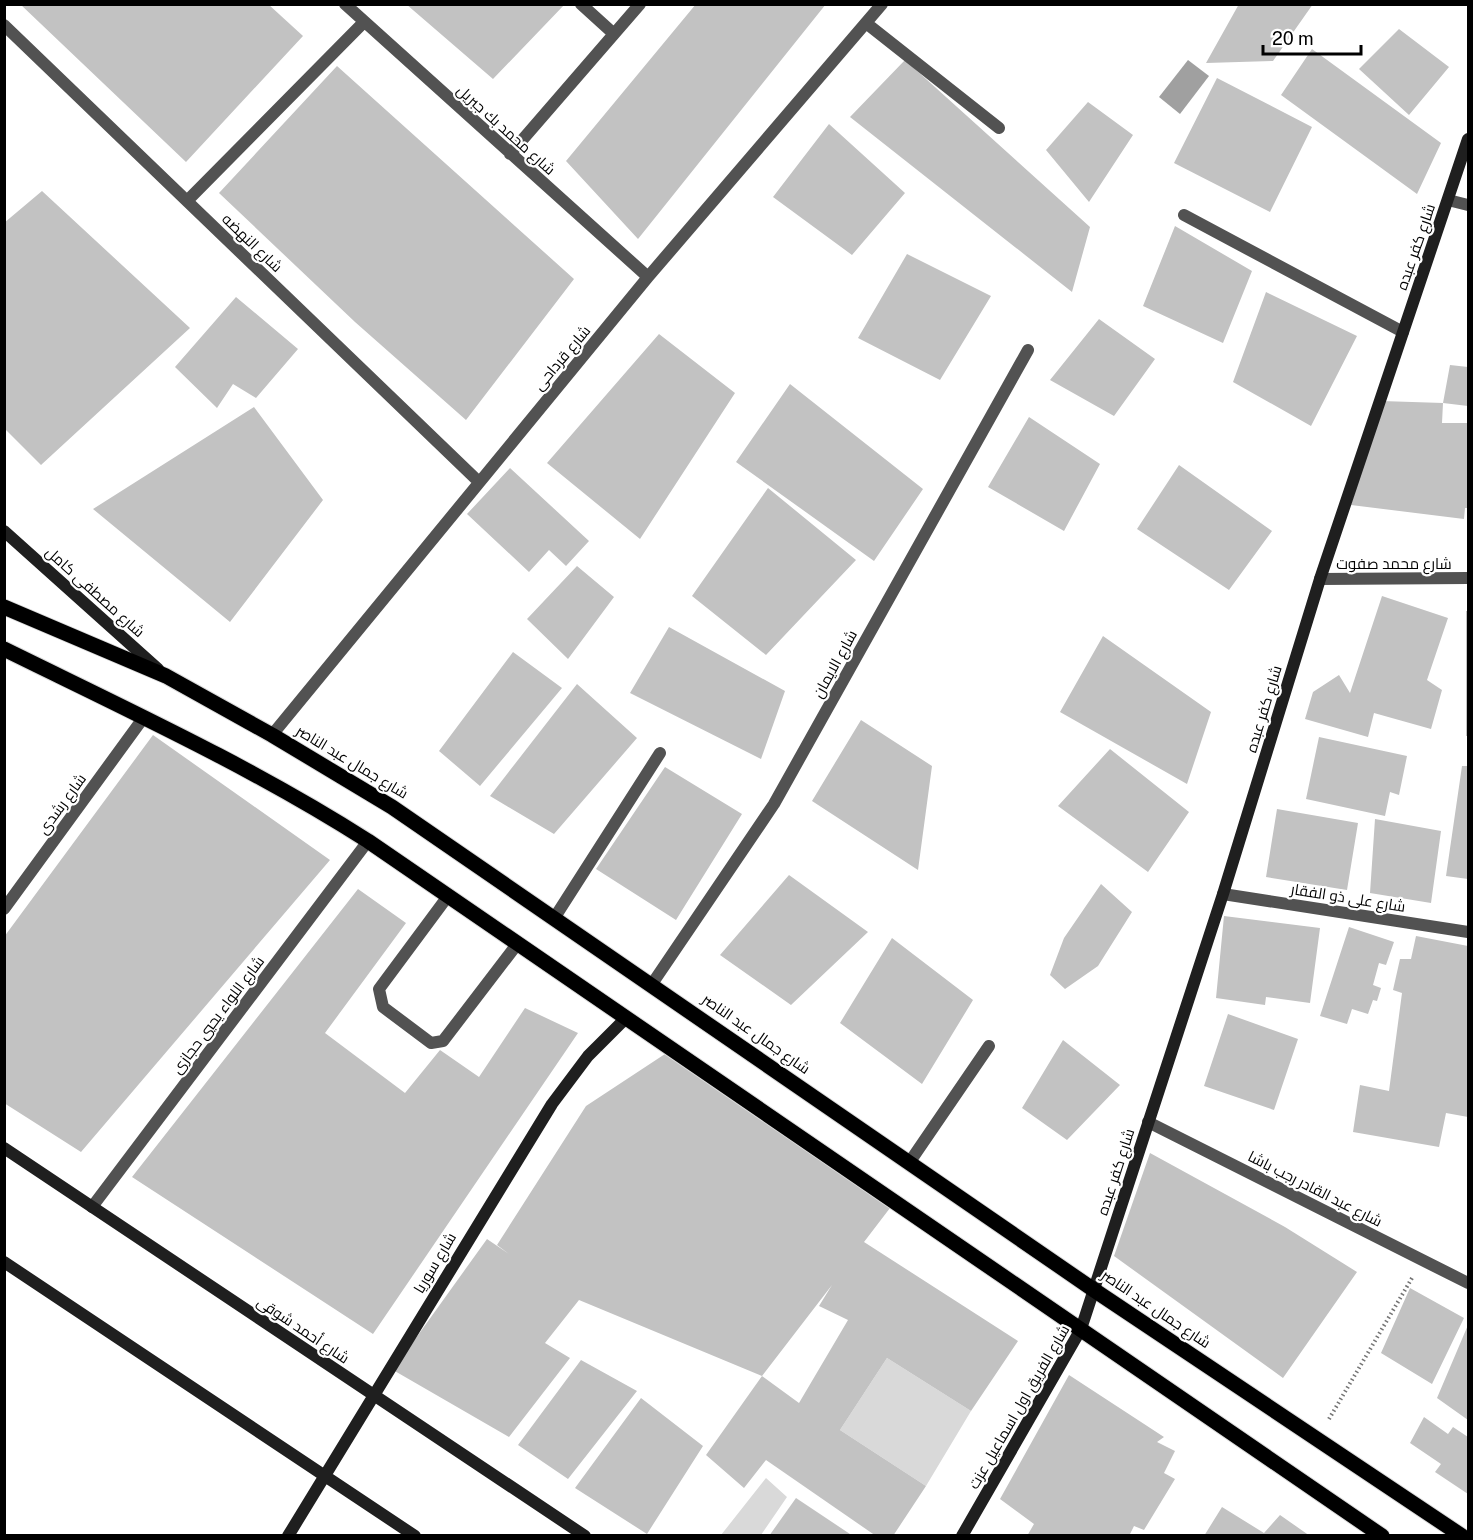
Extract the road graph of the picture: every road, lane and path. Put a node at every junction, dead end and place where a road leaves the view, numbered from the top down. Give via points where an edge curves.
1 (345, 4) edge
2 (581, 4) edge
3 (640, 4) edge
4 (882, 4) edge
5 (364, 22) junction
6 (866, 23) junction
7 (4, 25) edge
8 (614, 34) junction
9 (999, 128) dead end
10 (1468, 139) edge
11 (510, 154) junction
12 (1448, 200) junction
13 (187, 201) junction
14 (1468, 205) edge
15 (1184, 215) dead end
16 (648, 277) junction
17 (1403, 332) junction
18 (1028, 350) dead end
19 (479, 482) junction
20 (4, 531) edge
21 (1468, 578) edge
22 (1320, 579) junction
23 (4, 607) edge
24 (4, 650) edge
25 (166, 676) junction
26 (144, 717) junction
27 (272, 735) junction
28 (660, 753) dead end
29 (368, 841) junction
30 (1223, 894) junction
31 (448, 896) junction
32 (4, 909) edge
33 (555, 917) junction
34 (1468, 932) edge
35 (518, 943) junction
36 (652, 984) junction
37 (626, 1018) junction
38 (989, 1046) dead end
39 (1148, 1122) junction
40 (4, 1148) edge
41 (909, 1163) junction
42 (92, 1206) junction
43 (1423, 1260) junction
44 (4, 1263) edge
45 (1468, 1283) edge
46 (1094, 1290) junction
47 (1081, 1329) junction
48 (372, 1395) junction
49 (1318, 1438) junction
50 (324, 1475) junction
51 (288, 1536) edge
52 (415, 1536) edge
53 (585, 1536) edge
54 (962, 1536) edge
55 (1382, 1536) edge
56 (1462, 1536) edge

1 - 5 street, شارع محمد بك جبريل
2 - 8 street
3 - 8 street
4 - 6 street, شارع قرداحى
5 - 11 street, شارع محمد بك جبريل
5 - 13 street
6 - 9 street
6 - 16 street, شارع قرداحى
7 - 13 street, شارع النهضه
8 - 11 street
10 - 12 street, شارع كفر عبده
11 - 16 street, شارع محمد بك جبريل
12 - 14 street
12 - 17 street, شارع كفر عبده
13 - 19 street, شارع النهضه
15 - 17 street
16 - 19 street, شارع قرداحى
17 - 22 street, شارع كفر عبده
18 - 36 street, شارع الايمان via 774,804
19 - 27 street, شارع قرداحى
20 - 25 street, شارع مصطفى كامل
21 - 22 street, شارع محمد صفوت
22 - 30 street, شارع كفر عبده
23 - 25 main road, شارع جمال عبد الناصر
24 - 26 main road
25 - 27 main road, شارع جمال عبد الناصر
26 - 29 main road via 296,796
26 - 32 street, شارع رشدى
27 - 33 main road, شارع جمال عبد الناصر via 392,807
28 - 33 street
29 - 31 main road
29 - 42 street, شارع اللواء يحيي حجازى
30 - 34 street, شارع على ذو الفقار
30 - 39 street, شارع كفر عبده
31 - 35 main road
31 - 35 street via 379,989 383,1007 431,1043 443,1041
33 - 36 main road, شارع جمال عبد الناصر
35 - 37 main road
36 - 41 main road, شارع جمال عبد الناصر
37 - 47 main road
37 - 48 street, شارع سوريا via 588,1056 552,1104
38 - 41 street
39 - 43 street, شارع عبد القادر رجب باشا
39 - 46 street, شارع كفر عبده
40 - 42 street, شارع أحمد شوقى
41 - 46 main road, شارع جمال عبد الناصر
42 - 48 street, شارع أحمد شوقى
43 - 45 street, شارع عبد القادر رجب باشا
43 - 49 path
44 - 50 street
46 - 47 street, شارع الفريق اول اسماعيل عزت
46 - 49 main road, شارع جمال عبد الناصر
47 - 54 street, شارع الفريق اول اسماعيل عزت
47 - 55 main road
48 - 50 street, شارع سوريا
48 - 53 street, شارع أحمد شوقى
49 - 56 main road, شارع جمال عبد الناصر
50 - 51 street, شارع سوريا
50 - 52 street

